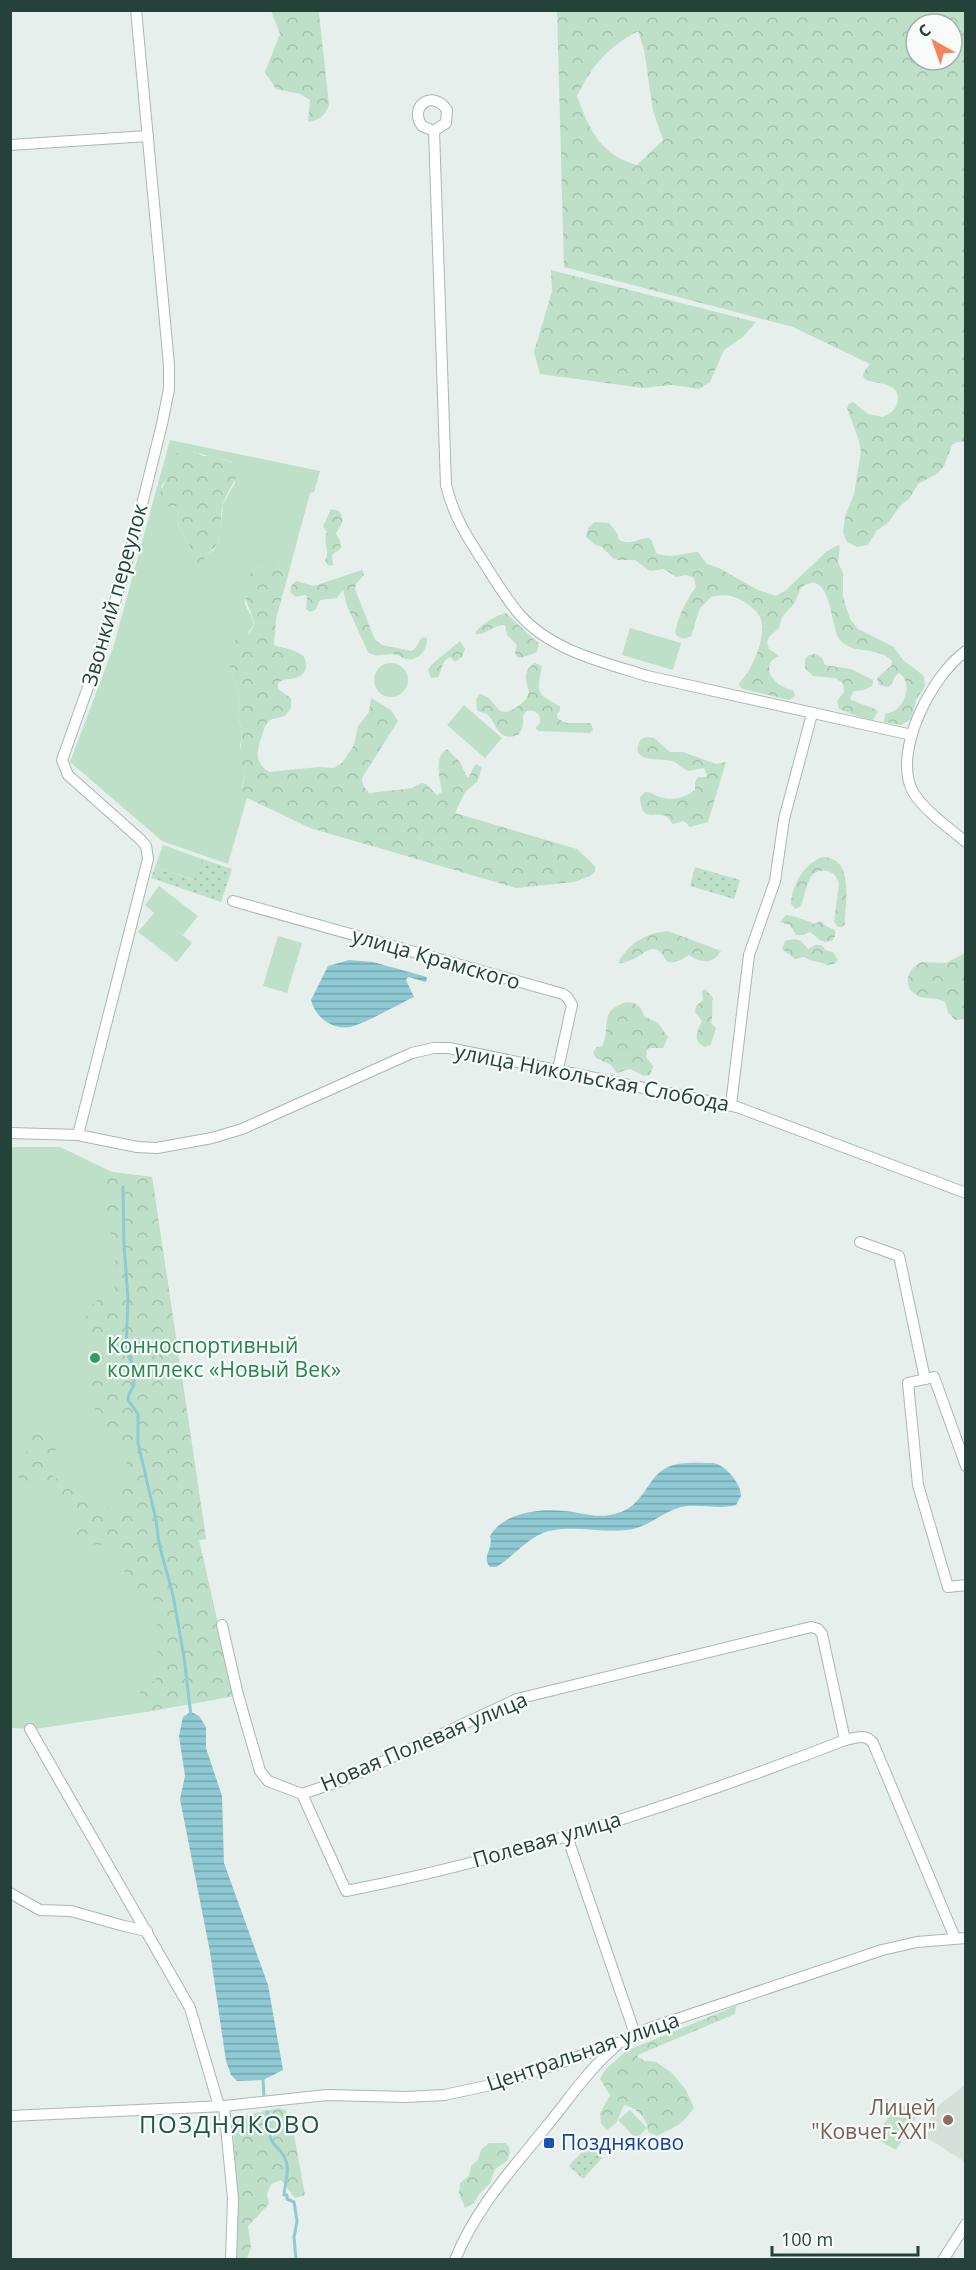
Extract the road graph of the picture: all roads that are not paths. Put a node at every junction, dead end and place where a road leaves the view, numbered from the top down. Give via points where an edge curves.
1 (136, 10) edge
2 (435, 130) dead end
3 (148, 136) junction
4 (10, 145) edge
5 (966, 651) edge
6 (812, 714) junction
7 (912, 735) junction
8 (966, 842) edge
9 (233, 901) dead end
10 (558, 1069) junction
11 (731, 1105) junction
12 (10, 1133) edge
13 (78, 1135) junction
14 (966, 1193) edge
15 (860, 1242) dead end
16 (925, 1379) junction
17 (966, 1466) edge
18 (966, 1585) edge
19 (222, 1625) dead end
20 (30, 1729) dead end
21 (845, 1740) junction
22 (302, 1794) junction
23 (567, 1836) junction
24 (10, 1893) edge
25 (147, 1931) junction
26 (960, 1938) edge
27 (636, 2034) junction
28 (621, 2042) junction
29 (222, 2106) junction
30 (10, 2116) edge
31 (966, 2224) edge
32 (231, 2259) edge
33 (455, 2259) edge
34 (943, 2259) edge

1 - 3 street, Звонкий переулок
2 - 6 street via 445,471 452,507 466,536 520,615 563,646 647,676
3 - 4 street
3 - 13 street, Звонкий переулок via 169,389 132,545 62,760 68,775 141,840 148,859
5 - 7 street via 938,678
6 - 7 street
6 - 11 street via 785,814 775,880 749,955
7 - 8 street via 908,772 912,790
9 - 10 street, улица Крамского via 562,994 572,1005
10 - 11 street, улица Никольская Слобода
10 - 13 street, улица Никольская Слобода via 434,1048 412,1053 222,1136 145,1148
11 - 14 street, улица Никольская Слобода
12 - 13 street, улица Никольская Слобода
15 - 16 street via 899,1256
16 - 17 street via 934,1377
16 - 18 street via 908,1383 918,1485 948,1587
19 - 22 street, Новая Полевая улица via 260,1771 268,1781
20 - 25 street
21 - 22 street, Новая Полевая улица via 822,1634 811,1627 517,1699 343,1780
21 - 23 street, Полевая улица
21 - 26 street via 862,1736 873,1743
22 - 23 street, Полевая улица via 346,1891 411,1878
23 - 27 street
24 - 25 street via 40,1910 71,1911
25 - 29 street via 190,2008
26 - 27 street, Центральная улица via 917,1942 853,1959
27 - 28 street, Центральная улица
28 - 29 street, Центральная улица via 467,2092 406,2097 327,2095
28 - 33 street via 591,2071 509,2172 476,2217
29 - 30 street, Центральная улица
29 - 32 street via 233,2199
31 - 34 street

